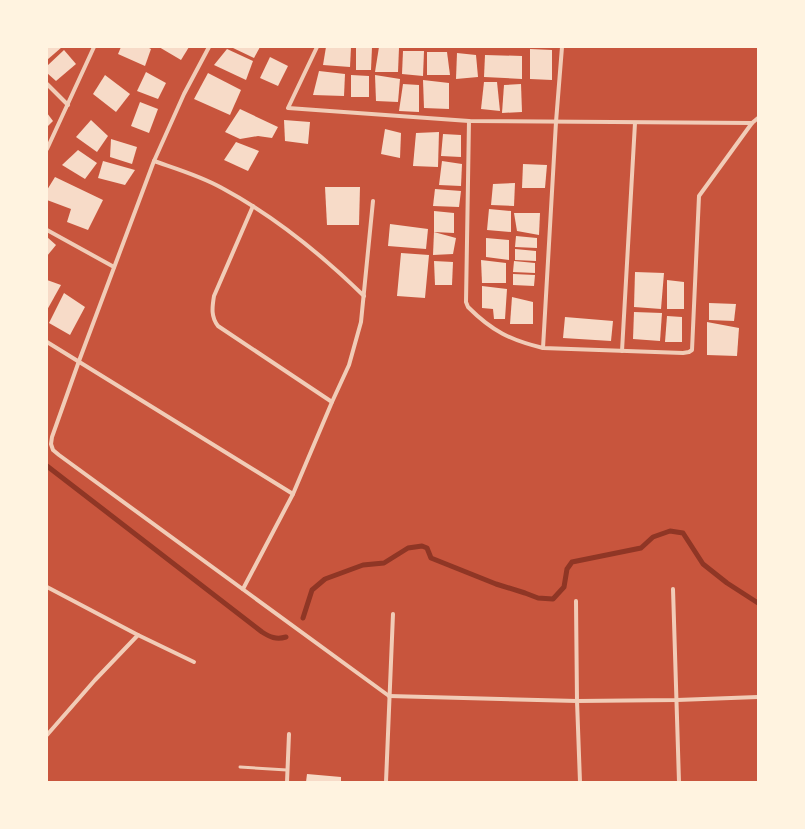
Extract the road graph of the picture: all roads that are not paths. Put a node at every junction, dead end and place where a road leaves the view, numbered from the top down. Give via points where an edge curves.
1 (94, 47) edge
2 (209, 47) edge
3 (317, 47) edge
4 (562, 47) edge
5 (47, 84) edge
6 (68, 105) junction
7 (758, 118) edge
8 (469, 121) junction
9 (556, 122) junction
10 (635, 123) junction
11 (752, 123) junction
12 (47, 149) edge
13 (154, 161) junction
14 (373, 200) dead end
15 (252, 206) junction
16 (47, 230) edge
17 (114, 267) junction
18 (364, 296) junction
19 (47, 342) edge
20 (543, 348) junction
21 (622, 351) junction
22 (79, 361) junction
23 (332, 402) junction
24 (293, 494) junction
25 (47, 587) edge
26 (243, 589) junction
27 (673, 589) dead end
28 (576, 601) dead end
29 (393, 614) dead end
30 (138, 635) junction
31 (194, 662) dead end
32 (389, 696) junction
33 (758, 697) edge
34 (677, 700) junction
35 (577, 701) junction
36 (289, 734) dead end
37 (47, 735) edge
38 (240, 767) dead end
39 (287, 770) junction
40 (287, 782) edge
41 (386, 782) edge
42 (580, 782) edge
43 (679, 782) edge

1 - 6 street
2 - 13 street via 184,94
3 - 8 street via 288,108
4 - 9 street
5 - 6 street
6 - 12 street
7 - 11 street
8 - 9 street
8 - 20 street via 466,302 468,307 495,331 521,343
9 - 10 street
9 - 20 street
10 - 11 street
10 - 21 street
11 - 21 street via 699,196 692,350 683,353
13 - 15 street via 221,187
13 - 17 street
14 - 18 street
15 - 18 street via 309,248
15 - 23 street via 214,296 214,321
16 - 17 street
17 - 22 street
18 - 23 street via 362,322 356,342 349,365
19 - 22 street
20 - 21 street
22 - 24 street
22 - 26 street via 53,431 53,450
23 - 24 street
24 - 26 street
25 - 30 street
26 - 32 street
27 - 34 street
28 - 35 street
29 - 32 street
30 - 31 street
30 - 37 street
32 - 35 street
32 - 41 street
33 - 34 street
34 - 35 street
34 - 43 street
35 - 42 street
36 - 39 street
38 - 39 lane
39 - 40 street

